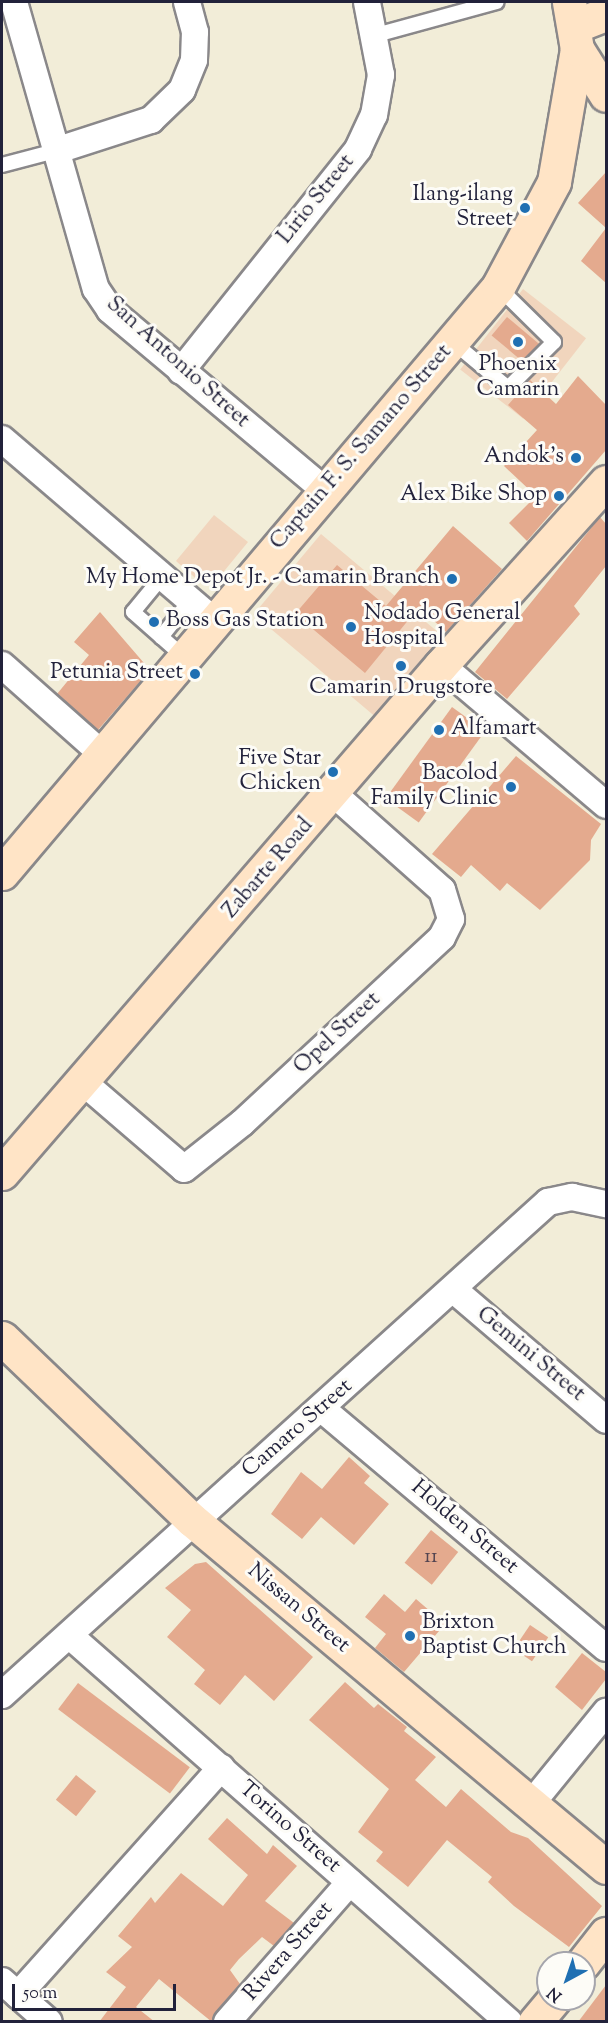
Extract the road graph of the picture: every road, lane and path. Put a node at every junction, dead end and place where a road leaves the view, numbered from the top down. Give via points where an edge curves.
1 (14, 2) edge
2 (187, 2) edge
3 (367, 2) edge
4 (496, 2) edge
5 (582, 22) edge
6 (376, 36) junction
7 (606, 95) edge
8 (570, 104) junction
9 (606, 116) edge
10 (55, 151) junction
11 (2, 165) edge
12 (498, 287) junction
13 (453, 342) junction
14 (181, 371) junction
15 (2, 439) edge
16 (606, 483) edge
17 (323, 489) junction
18 (161, 578) junction
19 (201, 611) junction
20 (173, 647) junction
21 (2, 664) edge
22 (441, 665) junction
23 (101, 753) junction
24 (334, 794) junction
25 (606, 805) edge
26 (2, 873) edge
27 (83, 1082) junction
28 (2, 1173) edge
29 (606, 1204) edge
30 (454, 1290) junction
31 (2, 1338) edge
32 (322, 1409) junction
33 (606, 1420) edge
34 (192, 1520) junction
35 (69, 1635) junction
36 (606, 1648) edge
37 (2, 1695) edge
38 (606, 1712) edge
39 (221, 1768) junction
40 (531, 1804) junction
41 (606, 1867) edge
42 (350, 1882) junction
43 (606, 1934) edge
44 (593, 1951) edge
45 (10, 1988) edge
46 (49, 2022) edge
47 (227, 2022) edge
48 (509, 2022) edge

1 - 10 street, San Antonio Street
2 - 10 street via 195,41 183,90 151,120
3 - 6 street, Lirio Street
4 - 6 lane
5 - 7 main road
5 - 8 main road, Captain F. S. Samano Street
6 - 14 street, Lirio Street via 381,75 374,115 358,149
8 - 9 main road
8 - 12 main road, Captain F. S. Samano Street via 554,182
10 - 11 lane
10 - 14 street, San Antonio Street via 96,289 110,310
12 - 13 main road, Captain F. S. Samano Street
12 - 13 lane via 554,342 508,388
13 - 17 main road, Captain F. S. Samano Street
14 - 17 street, San Antonio Street
15 - 18 street
16 - 22 main road, Zabarte Road
17 - 19 main road, Captain F. S. Samano Street
18 - 19 street
18 - 20 lane via 133,612
19 - 20 main road, Captain F. S. Samano Street
20 - 23 main road, Captain F. S. Samano Street
21 - 23 street
22 - 24 main road, Zabarte Road
22 - 25 street
23 - 26 main road, Captain F. S. Samano Street
24 - 27 main road, Zabarte Road
24 - 27 street, Opel Street via 442,890 451,920 442,937 243,1123 184,1169
27 - 28 main road, Zabarte Road
29 - 30 street, Camaro Street via 581,1197 548,1202
30 - 32 street, Camaro Street
30 - 33 street, Gemini Street
31 - 34 main road, Nissan Street
32 - 34 street, Camaro Street
32 - 36 street, Holden Street
34 - 35 street, Camaro Street
34 - 40 main road, Nissan Street
35 - 37 street, Camaro Street
35 - 39 street, Torino Street
38 - 40 street
39 - 42 street, Torino Street
39 - 45 street
40 - 41 main road, Nissan Street
42 - 47 street, Rivera Street
42 - 48 street, Torino Street
43 - 44 main road
45 - 46 street

